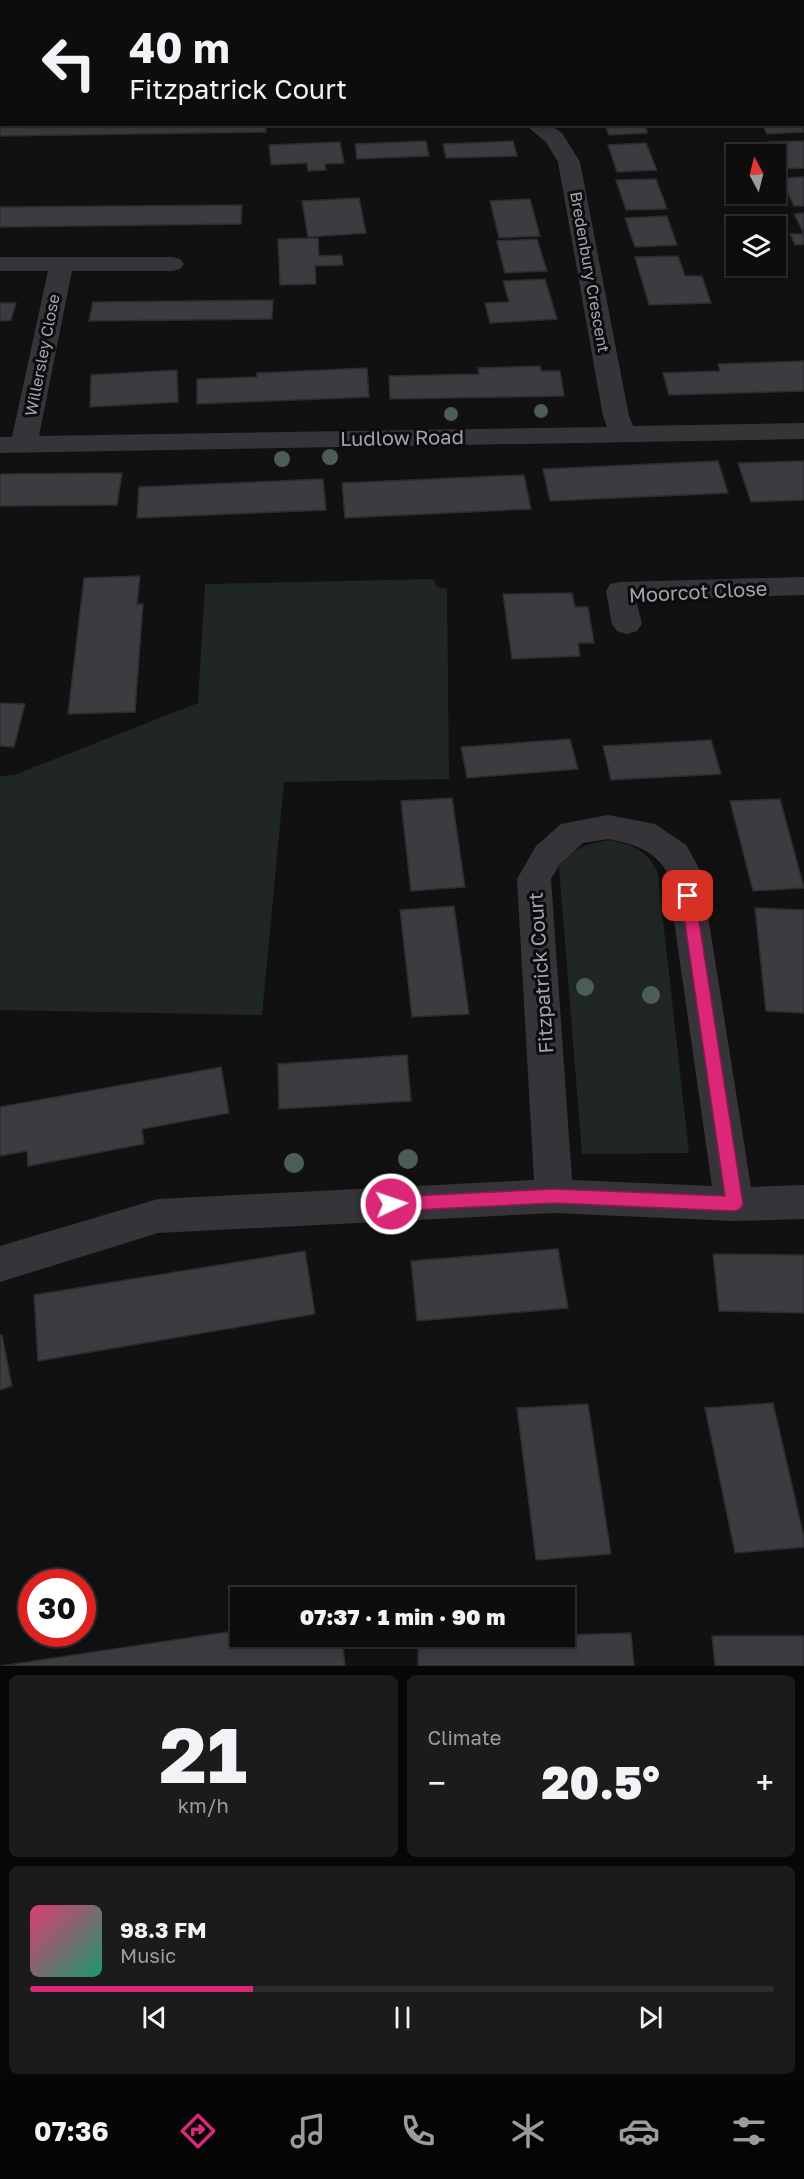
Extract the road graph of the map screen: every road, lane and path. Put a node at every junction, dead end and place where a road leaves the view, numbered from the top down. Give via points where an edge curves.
1 (537, 126) edge
2 (0, 264) edge
3 (172, 264) dead end
4 (61, 265) junction
5 (804, 431) edge
6 (623, 433) junction
7 (12, 445) edge
8 (804, 586) edge
9 (627, 624) dead end
10 (554, 1196) junction
11 (804, 1202) edge
12 (734, 1204) junction
13 (0, 1264) edge

1 - 6 street, Bredenbury Crescent via 554,138 569,162 616,416
2 - 4 street
3 - 4 street
4 - 7 street, Willersley Close
5 - 6 street, Ludlow Road
6 - 7 street, Ludlow Road
8 - 9 street, Moorcot Close via 620,591
10 - 12 street
10 - 12 street, Fitzpatrick Court via 534,879 548,855 573,833 608,827 643,833 674,854 684,872
10 - 13 street via 159,1216
11 - 12 street

